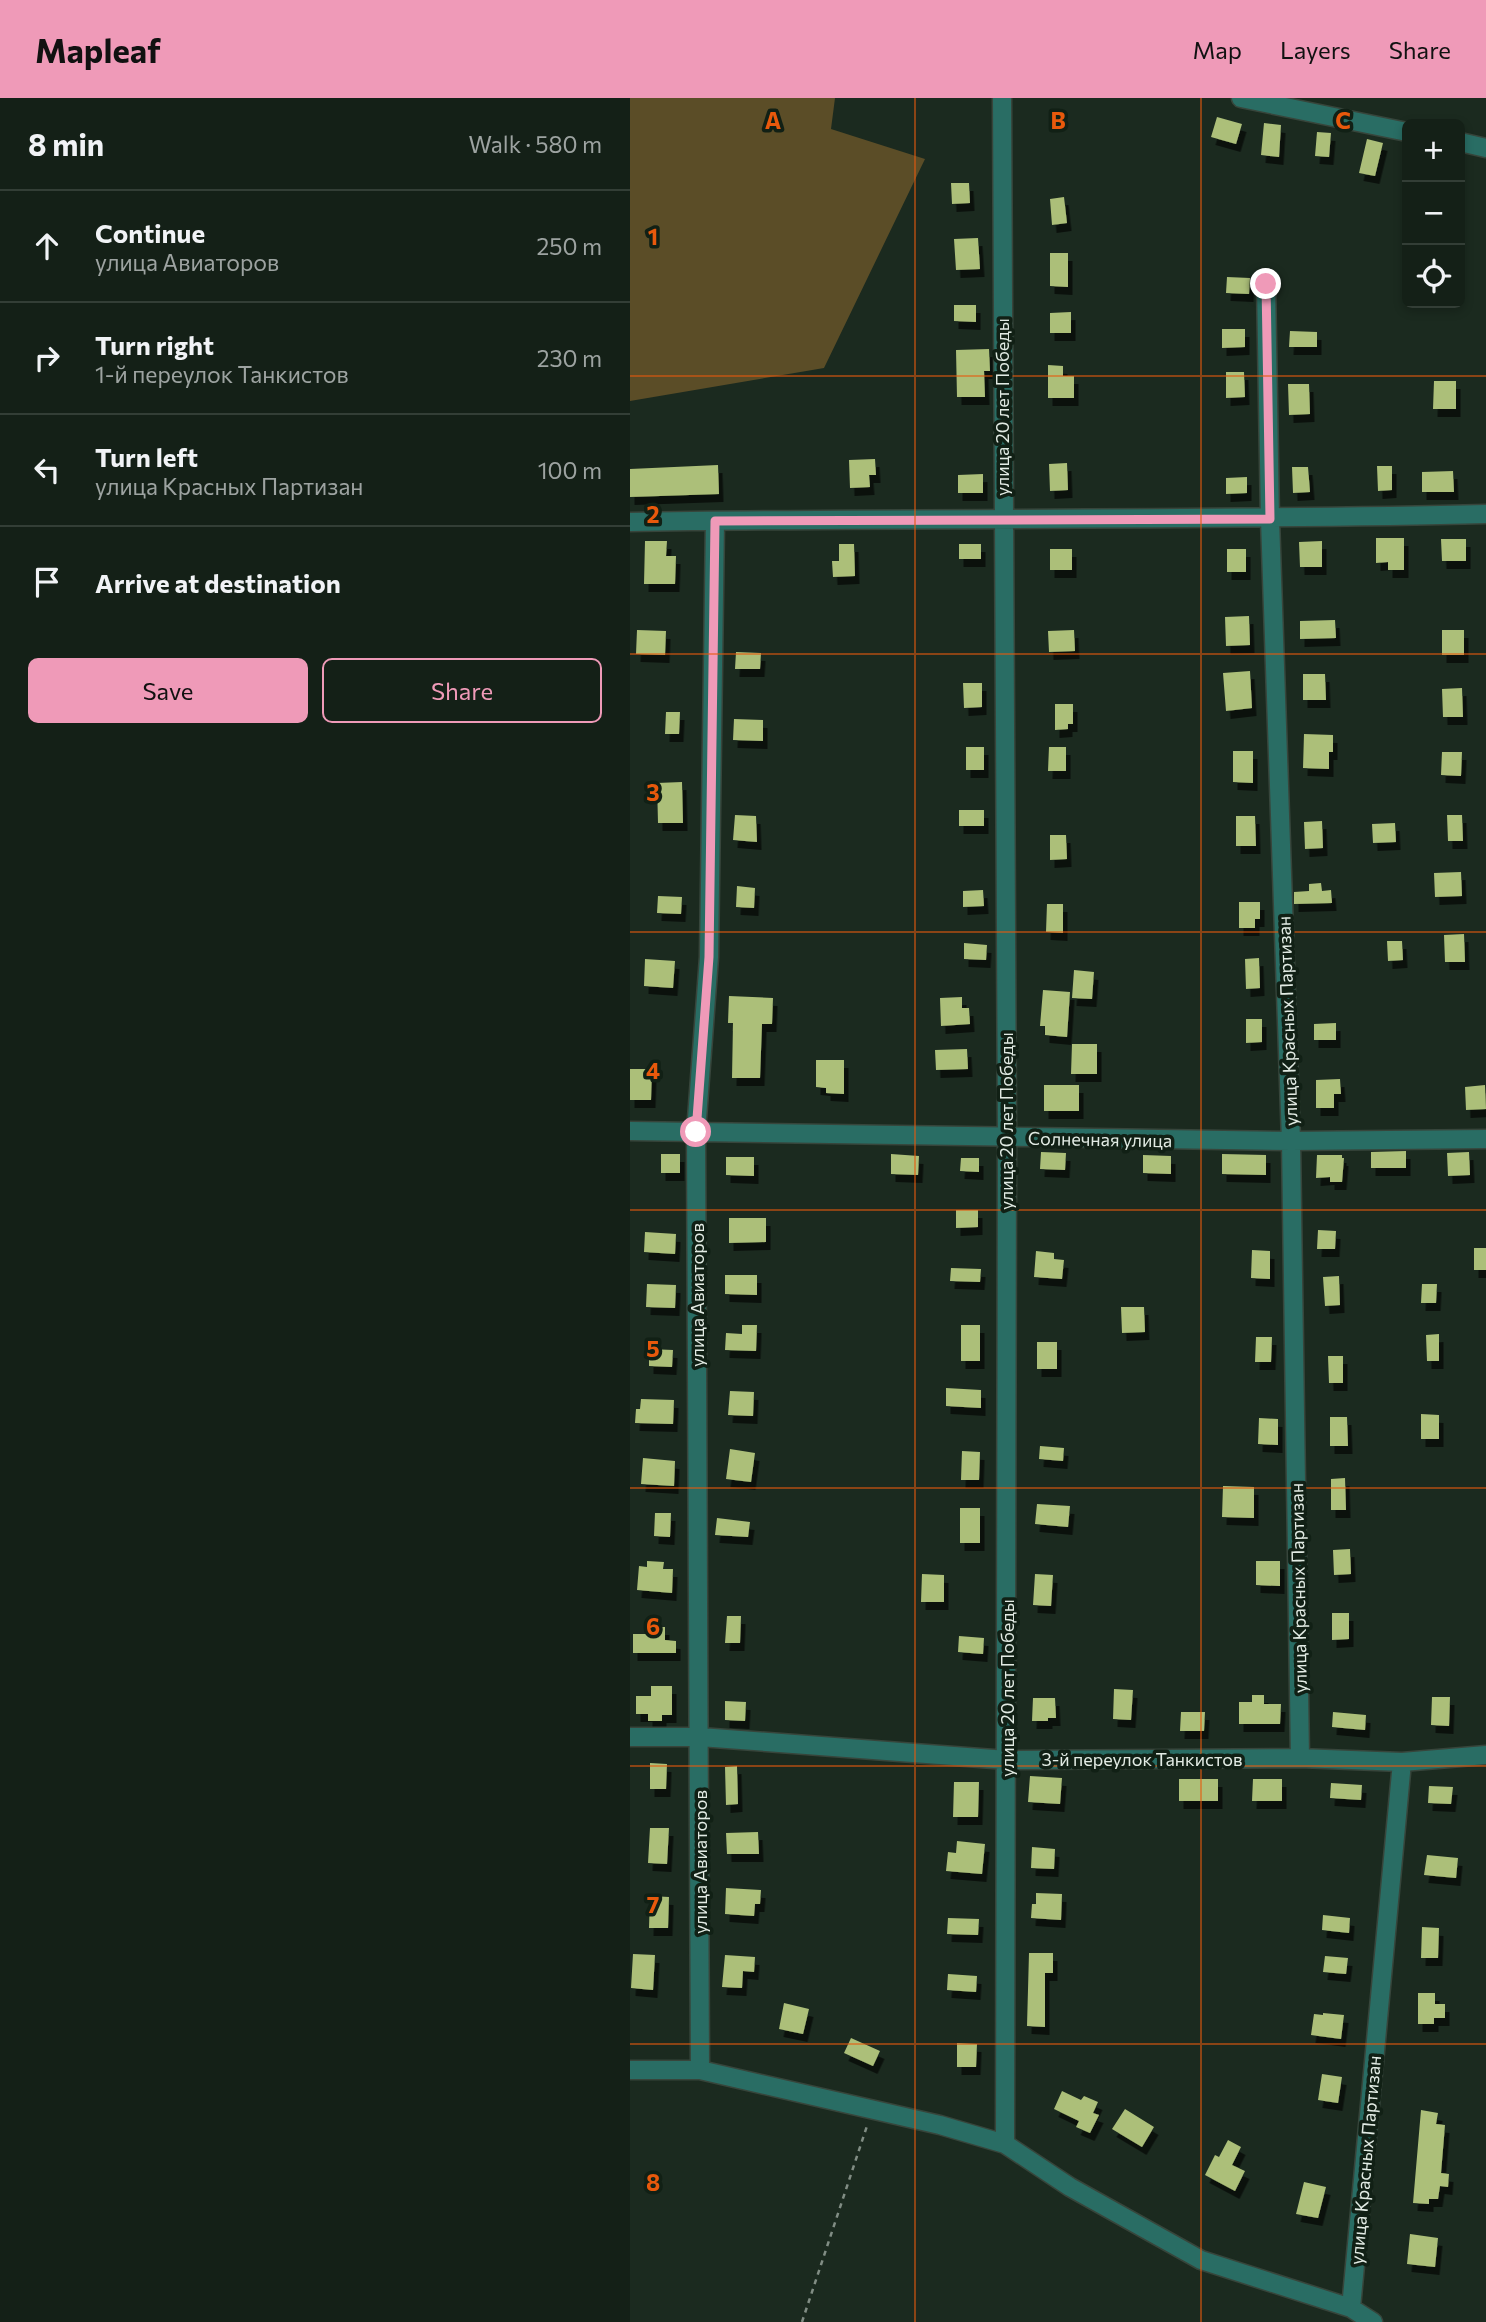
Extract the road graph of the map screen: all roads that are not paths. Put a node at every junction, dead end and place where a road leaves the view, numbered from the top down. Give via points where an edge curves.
1 (1002, 98) edge
2 (1241, 98) edge
3 (1402, 131) edge
4 (1465, 143) edge
5 (1486, 148) edge
6 (1266, 284) dead end
7 (1486, 514) edge
8 (1002, 518) junction
9 (1270, 519) junction
10 (715, 521) junction
11 (630, 522) edge
12 (630, 1131) edge
13 (696, 1132) junction
14 (1007, 1138) junction
15 (1486, 1139) edge
16 (1291, 1141) junction
17 (630, 1737) edge
18 (700, 1737) junction
19 (1486, 1755) edge
20 (1300, 1758) junction
21 (1007, 1760) junction
22 (1402, 1762) junction
23 (630, 2070) edge
24 (700, 2070) junction
25 (1005, 2144) junction
26 (1351, 2308) junction
27 (1373, 2322) edge

1 - 8 street, улица 20 лет Победы
2 - 3 street
4 - 5 street
6 - 9 street, улица Красных Партизан
7 - 9 street
8 - 9 street
8 - 10 street
8 - 14 street, улица 20 лет Победы
9 - 16 street, улица Красных Партизан
10 - 11 street
10 - 13 street, улица Авиаторов via 709,957
12 - 13 street, Солнечная улица
13 - 14 street, Солнечная улица
13 - 18 street, улица Авиаторов
14 - 16 street, Солнечная улица
14 - 21 street, улица 20 лет Победы
15 - 16 street, Солнечная улица
16 - 20 street, улица Красных Партизан
17 - 18 street, 3-й переулок Танкистов
18 - 21 street, 3-й переулок Танкистов
18 - 24 street, улица Авиаторов
19 - 22 street, 3-й переулок Танкистов
20 - 21 street, 3-й переулок Танкистов
20 - 22 street, 3-й переулок Танкистов
21 - 25 street, улица 20 лет Победы
22 - 26 street, улица Красных Партизан
23 - 24 street
24 - 25 street
25 - 26 street via 1070,2187 1201,2260
26 - 27 street

